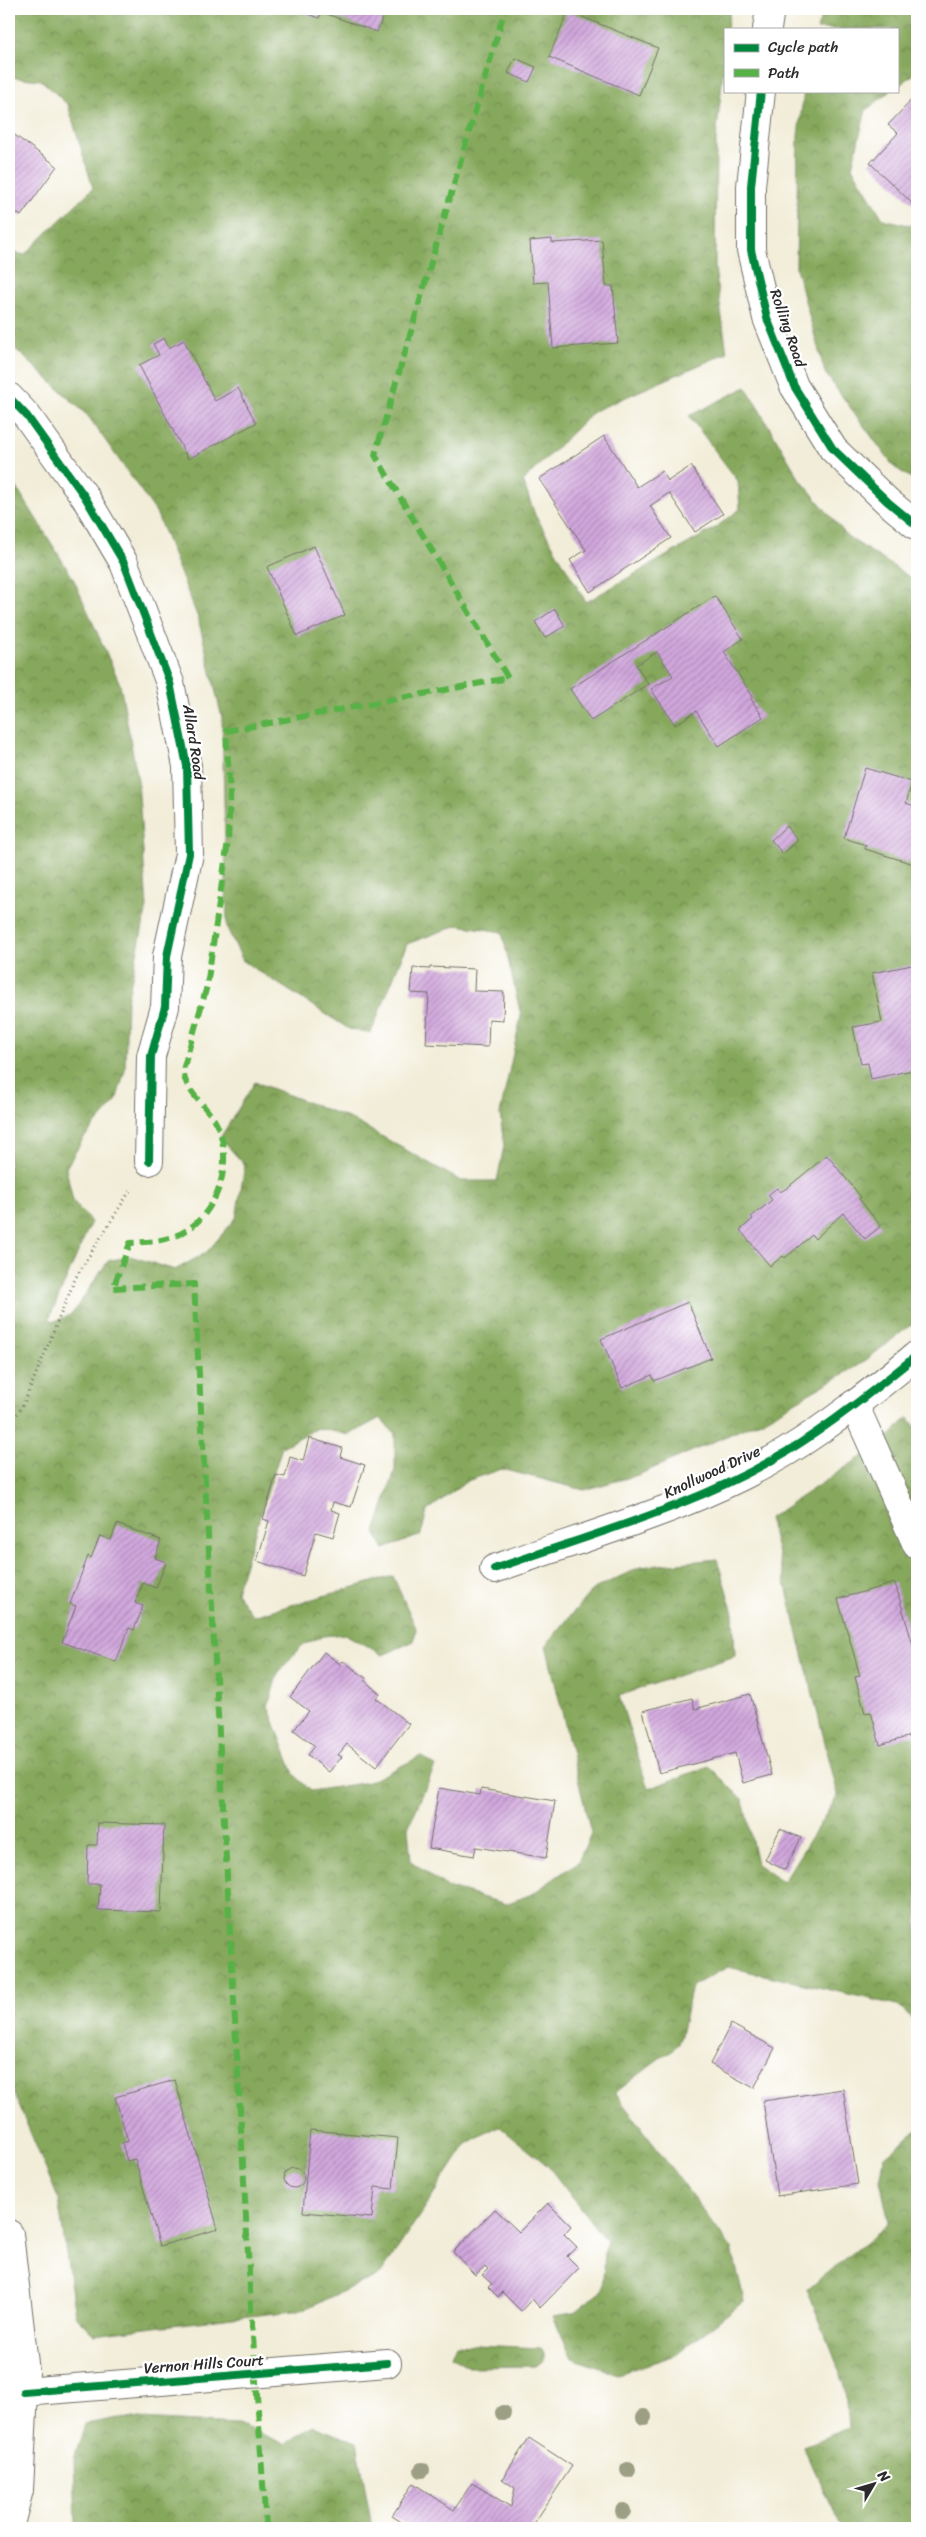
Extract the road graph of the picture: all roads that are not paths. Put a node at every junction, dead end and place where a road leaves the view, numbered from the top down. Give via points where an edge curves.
1 (770, 9) edge
2 (767, 28) edge
3 (761, 92) edge
4 (9, 398) edge
5 (917, 526) edge
6 (149, 1161) road end
7 (917, 1355) edge
8 (854, 1404) junction
9 (917, 1545) edge
10 (494, 1569) dead end
11 (9, 2234) edge
12 (387, 2363) dead end
13 (24, 2392) junction
14 (10, 2528) edge

1 - 2 street
3 - 5 street, Rolling Road via 750,186 751,250 767,318 794,386 833,448
4 - 6 street, Allard Road via 27,416 85,497 124,563 170,683 187,766 189,854 167,956 164,1007 151,1056
7 - 8 street, Knollwood Drive
8 - 9 street
8 - 10 street, Knollwood Drive via 786,1452 698,1496
11 - 13 street via 25,2372
12 - 13 street, Vernon Hills Court
13 - 14 street via 18,2490

